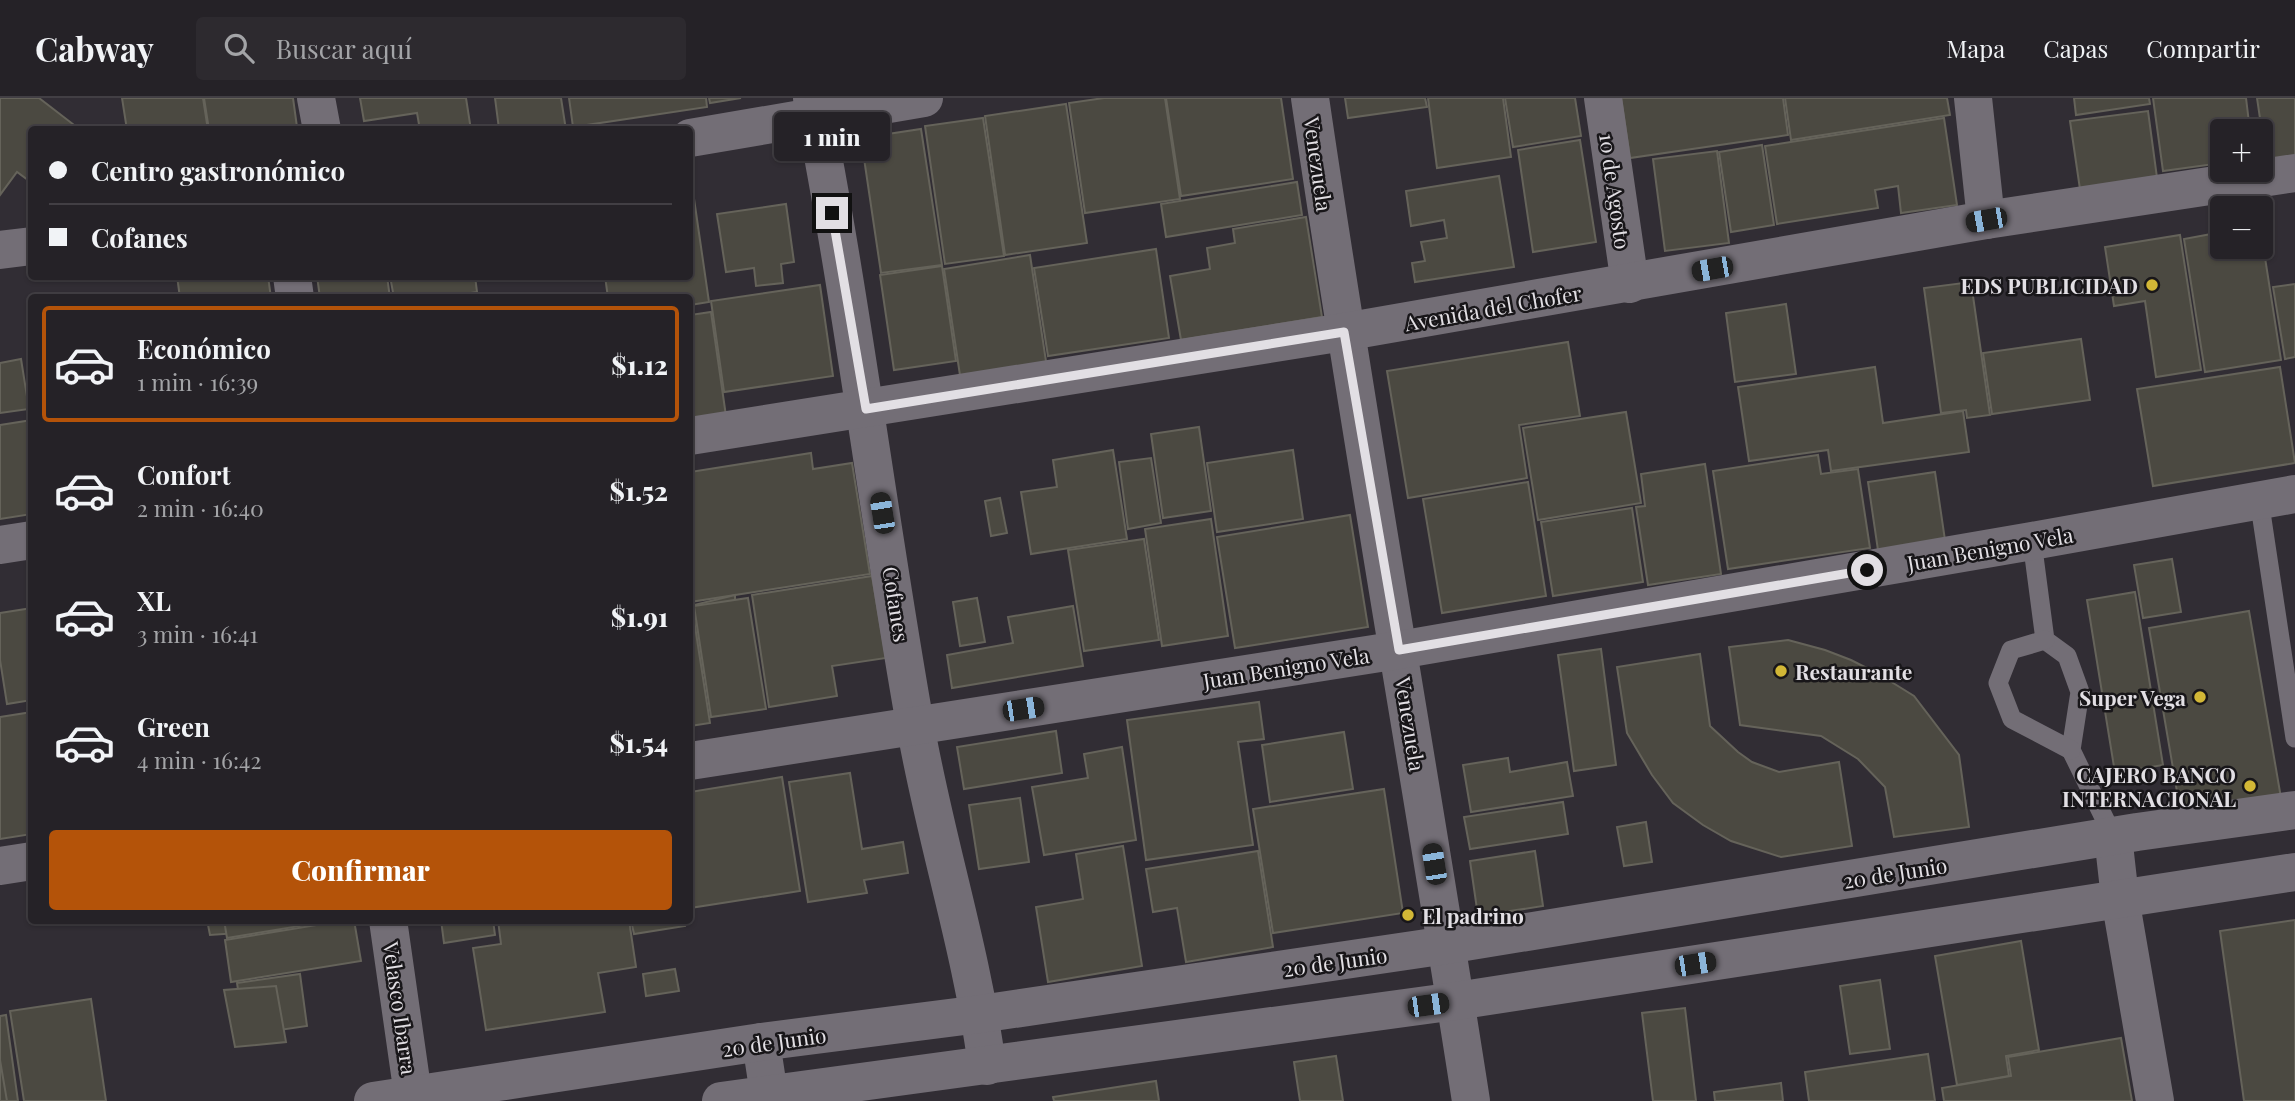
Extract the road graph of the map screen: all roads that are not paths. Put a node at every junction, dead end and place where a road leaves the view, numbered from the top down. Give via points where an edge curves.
1 (316, 98) edge
2 (924, 98) edge
3 (1310, 98) edge
4 (1603, 98) edge
5 (1973, 98) edge
6 (814, 108) edge
7 (321, 126) edge
8 (693, 137) edge
9 (2295, 173) edge
10 (1986, 220) junction
11 (28, 246) edge
12 (0, 250) edge
13 (1630, 284) junction
14 (1344, 332) junction
15 (866, 409) junction
16 (693, 436) edge
17 (2277, 496) edge
18 (28, 541) edge
19 (2032, 541) junction
20 (0, 545) edge
21 (2045, 640) junction
22 (1399, 650) junction
23 (915, 726) junction
24 (2295, 738) edge
25 (2071, 750) junction
26 (693, 761) edge
27 (2295, 810) edge
28 (2113, 836) junction
29 (28, 862) edge
30 (0, 866) edge
31 (2295, 872) edge
32 (2120, 898) junction
33 (389, 924) edge
34 (1447, 945) junction
35 (1456, 1001) junction
36 (980, 1014) junction
37 (761, 1042) junction
38 (987, 1066) junction
39 (413, 1095) junction
40 (769, 1097) edge
41 (373, 1101) edge
42 (721, 1101) edge
43 (1471, 1101) edge
44 (2155, 1101) edge

1 - 7 street
2 - 6 street
3 - 14 street, Venezuela
4 - 13 street, 10 de Agosto
5 - 10 street
6 - 8 street
6 - 15 street, Cofanes
9 - 10 street, Avenida del Chofer
10 - 13 street, Avenida del Chofer
11 - 12 street
13 - 14 street, Avenida del Chofer
14 - 15 street, Avenida del Chofer
14 - 22 street, Venezuela
15 - 16 street, Avenida del Chofer
15 - 23 street, Cofanes
17 - 19 street, Juan Benigno Vela
17 - 24 lane
18 - 20 street
19 - 21 lane
19 - 22 street, Juan Benigno Vela
21 - 25 lane via 2067,656 2080,692
21 - 25 lane via 2011,650 1998,683 2012,719
22 - 23 street, Juan Benigno Vela
22 - 34 street, Venezuela
23 - 26 street, Juan Benigno Vela
23 - 36 street, Cofanes
25 - 28 lane
27 - 28 street, 20 de Junio
28 - 32 street
28 - 34 street, 20 de Junio
29 - 30 street
31 - 32 street
32 - 35 street
32 - 44 street
33 - 39 street, Velasco Ibarra
34 - 35 street, Venezuela
34 - 36 street, 20 de Junio
35 - 38 street
35 - 43 street, Venezuela
36 - 37 street, 20 de Junio
36 - 38 street, Cofanes
37 - 39 street, 20 de Junio
37 - 40 street
38 - 40 street
39 - 41 street, 20 de Junio
40 - 42 street

